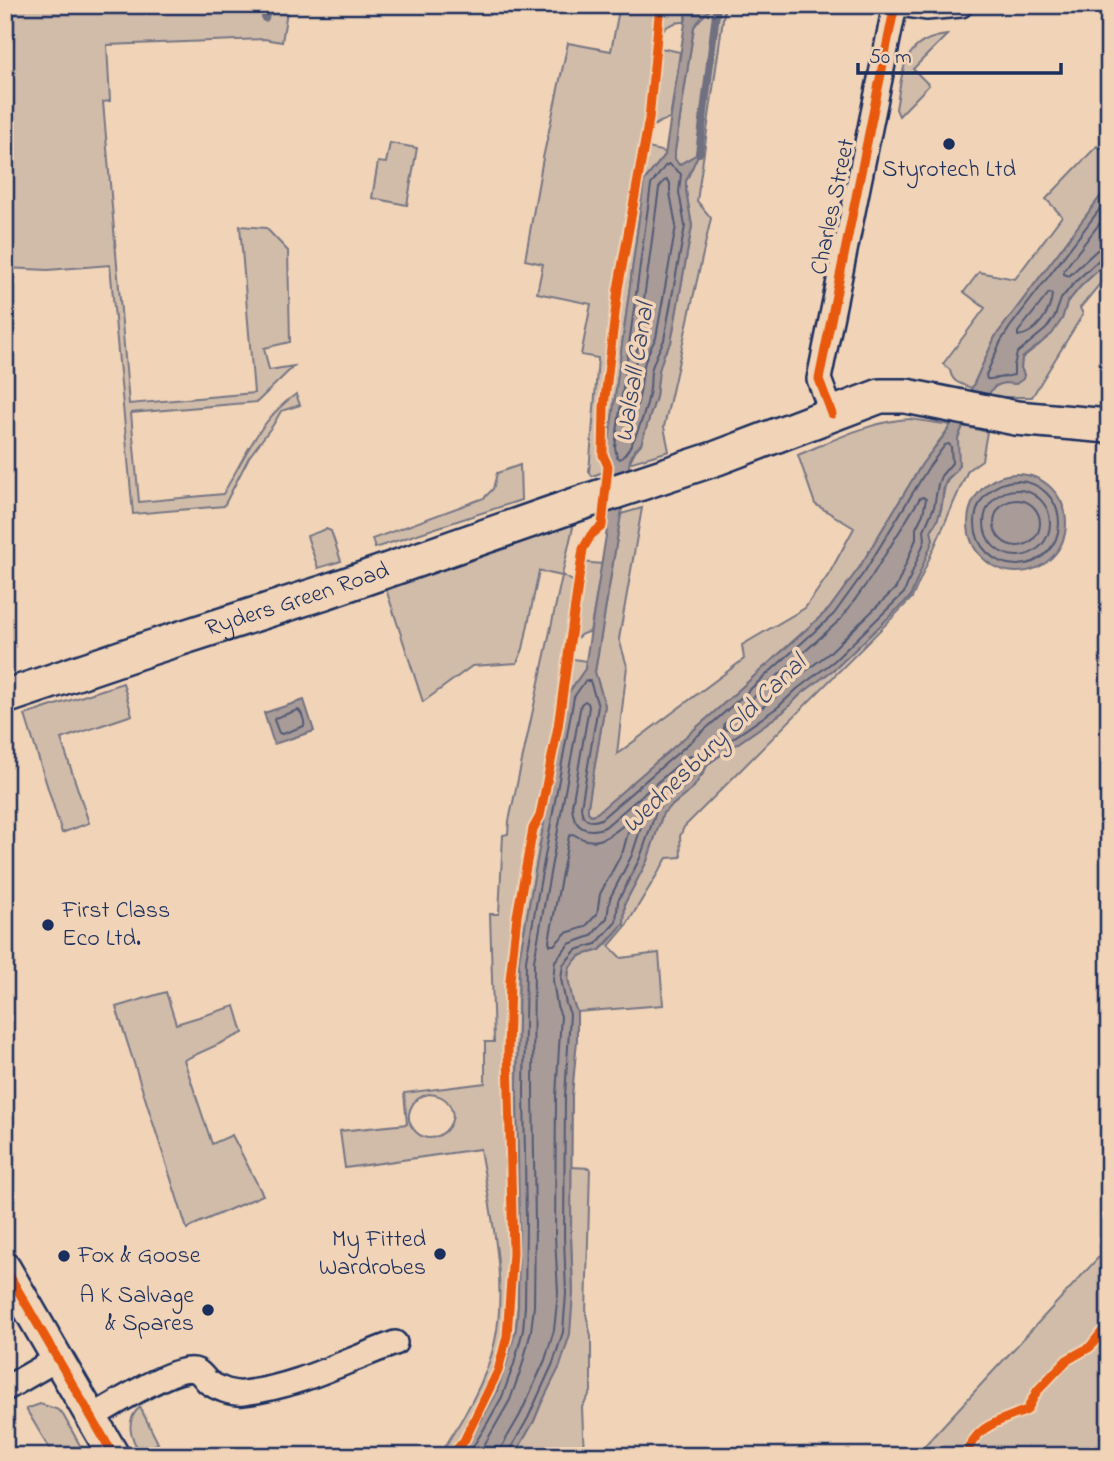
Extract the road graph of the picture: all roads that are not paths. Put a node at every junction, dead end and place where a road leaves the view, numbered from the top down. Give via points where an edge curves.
1 (895, 5) edge
2 (906, 5) edge
3 (961, 5) edge
4 (832, 414) junction
5 (1109, 426) edge
6 (5, 697) edge
7 (5, 1268) edge
8 (395, 1343) dead end
9 (57, 1359) junction
10 (5, 1390) edge
11 (92, 1417) junction
12 (114, 1456) edge

1 - 4 street, Charles Street via 819,379
2 - 3 street
4 - 5 main road via 880,396 906,396 1016,418
4 - 6 main road, Ryders Green Road via 335,589
7 - 9 street
8 - 11 street via 268,1389 239,1394 218,1388 197,1371 186,1369
9 - 10 street
9 - 11 street
11 - 12 street

